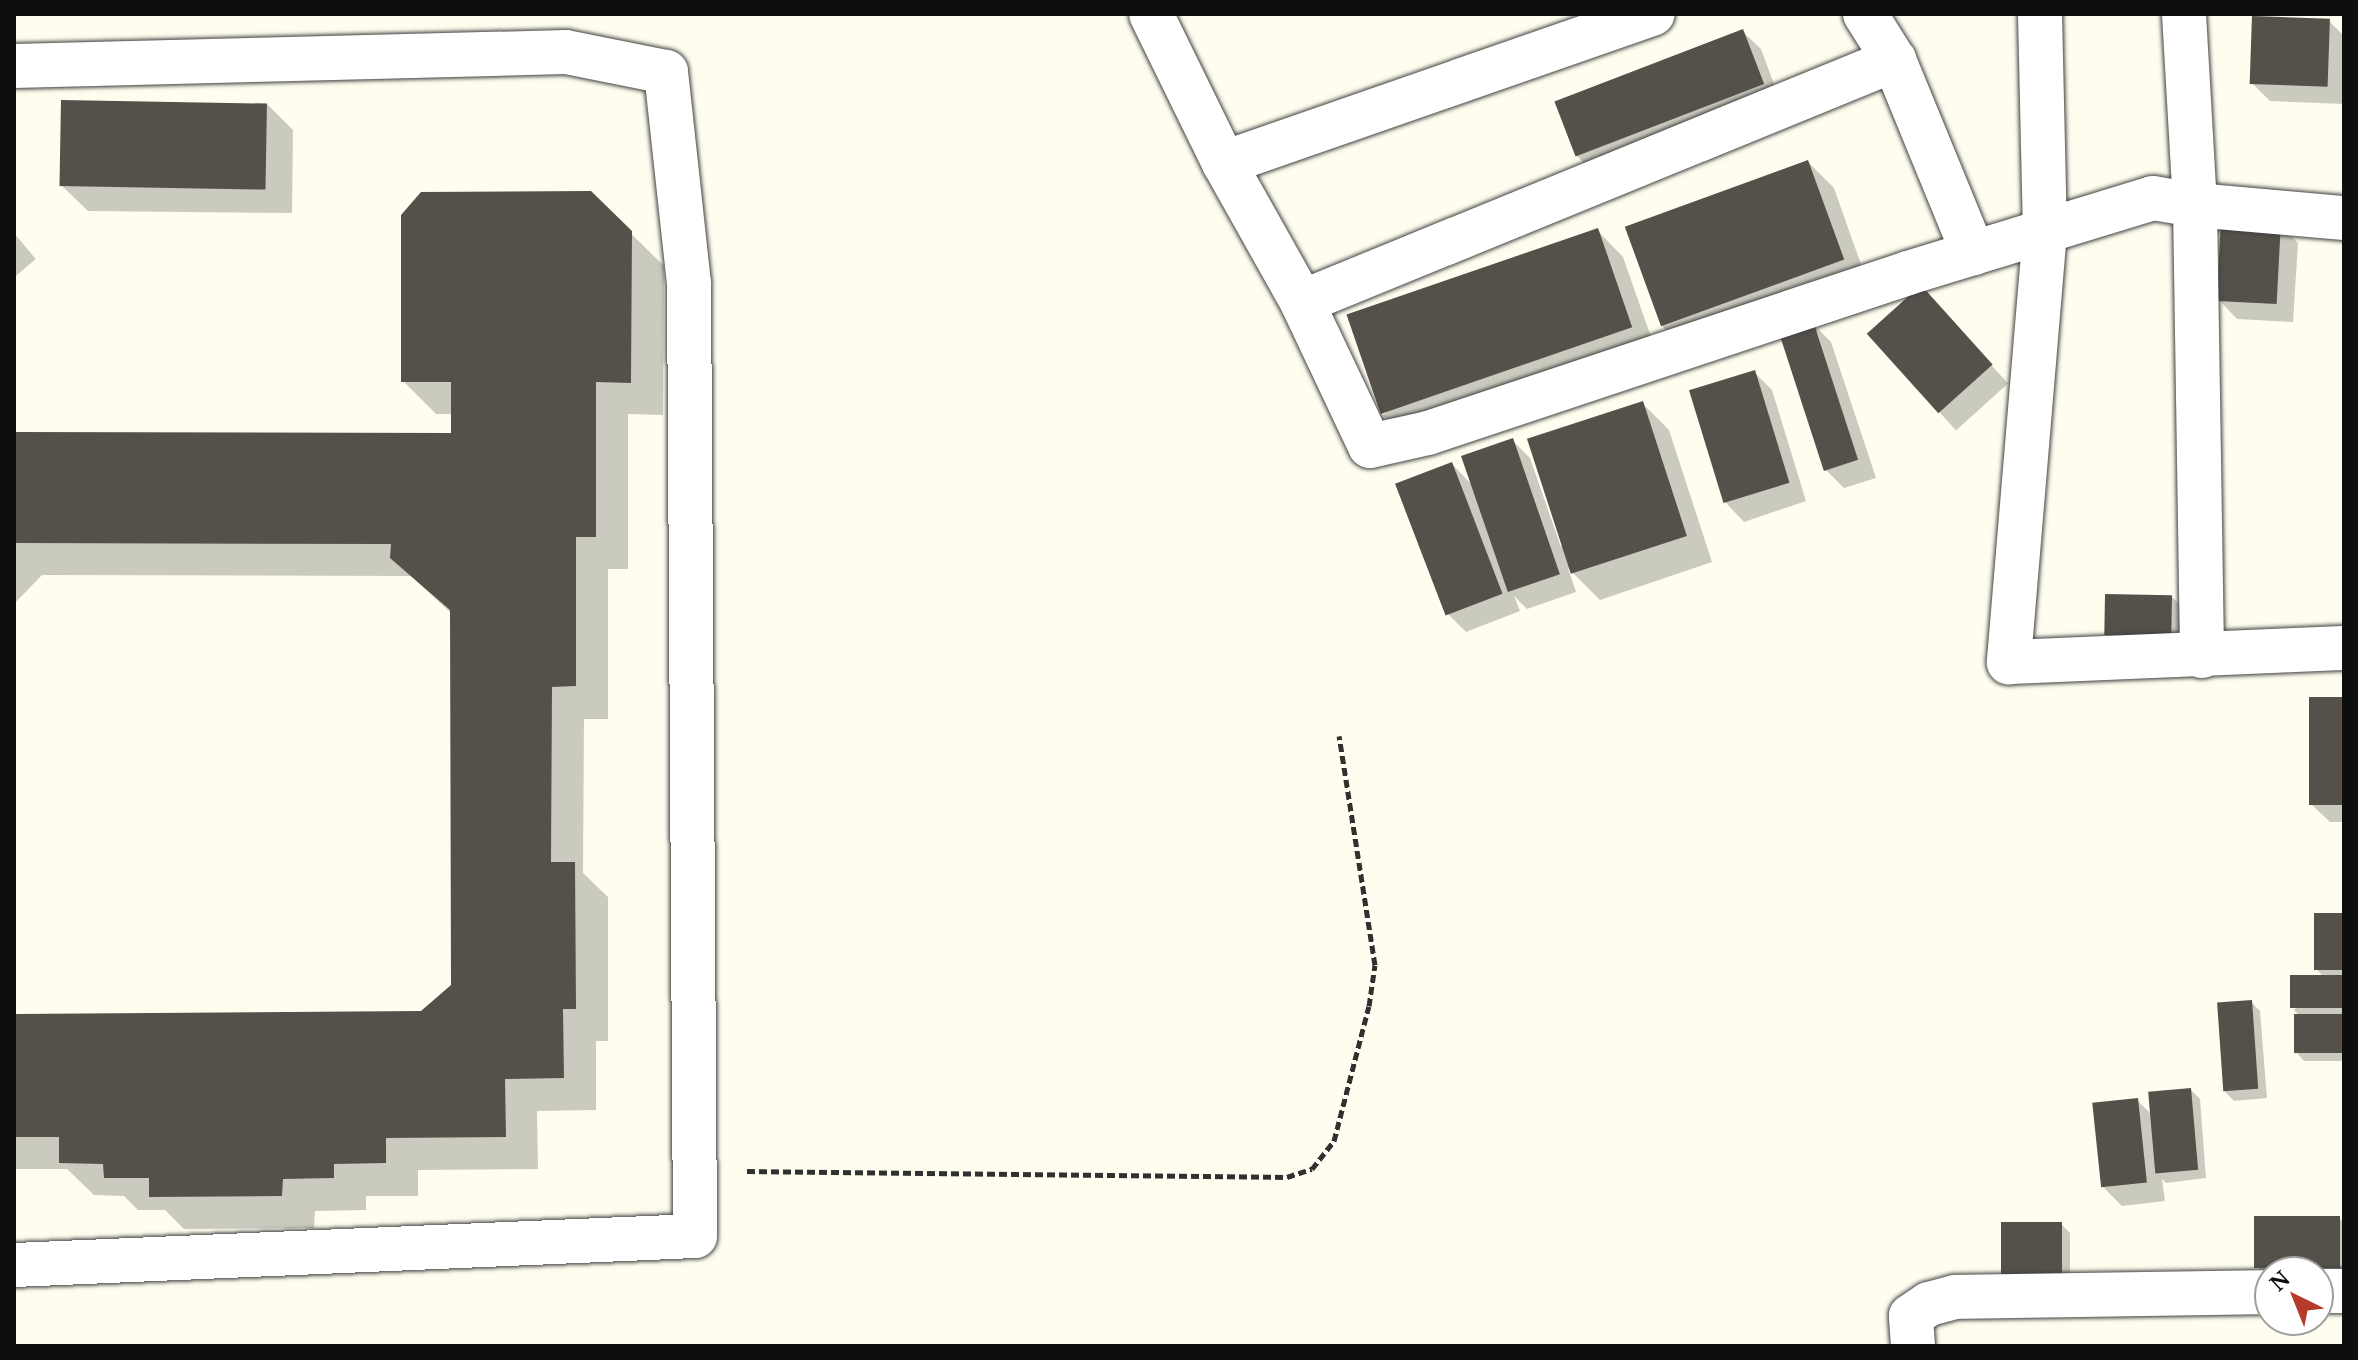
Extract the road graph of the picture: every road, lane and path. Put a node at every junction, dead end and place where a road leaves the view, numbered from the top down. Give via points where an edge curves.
1 (1653, 14) edge
2 (1865, 14) edge
3 (2040, 14) edge
4 (2184, 14) edge
5 (1157, 16) edge
6 (1894, 60) junction
7 (14, 66) edge
8 (1224, 163) junction
9 (2195, 205) junction
10 (2344, 218) edge
11 (2045, 231) junction
12 (1973, 253) junction
13 (1302, 302) junction
14 (2344, 648) edge
15 (2202, 656) junction
16 (1339, 736) dead end
17 (695, 1170) junction
18 (14, 1265) edge
19 (2254, 1292) edge
20 (1913, 1346) edge

1 - 8 street
2 - 6 street
3 - 11 street
4 - 9 street
5 - 8 street
6 - 12 street
6 - 13 street
7 - 17 street via 566,52 666,72 689,283
8 - 13 street
9 - 10 street
9 - 11 street via 2153,198
9 - 15 street
11 - 12 street
11 - 15 street via 2009,662
12 - 13 street via 1428,433 1370,446
14 - 15 street
16 - 17 path via 1375,965 1334,1141 1312,1169 1287,1177
17 - 18 street via 695,1236
19 - 20 street via 1955,1297 1911,1316

